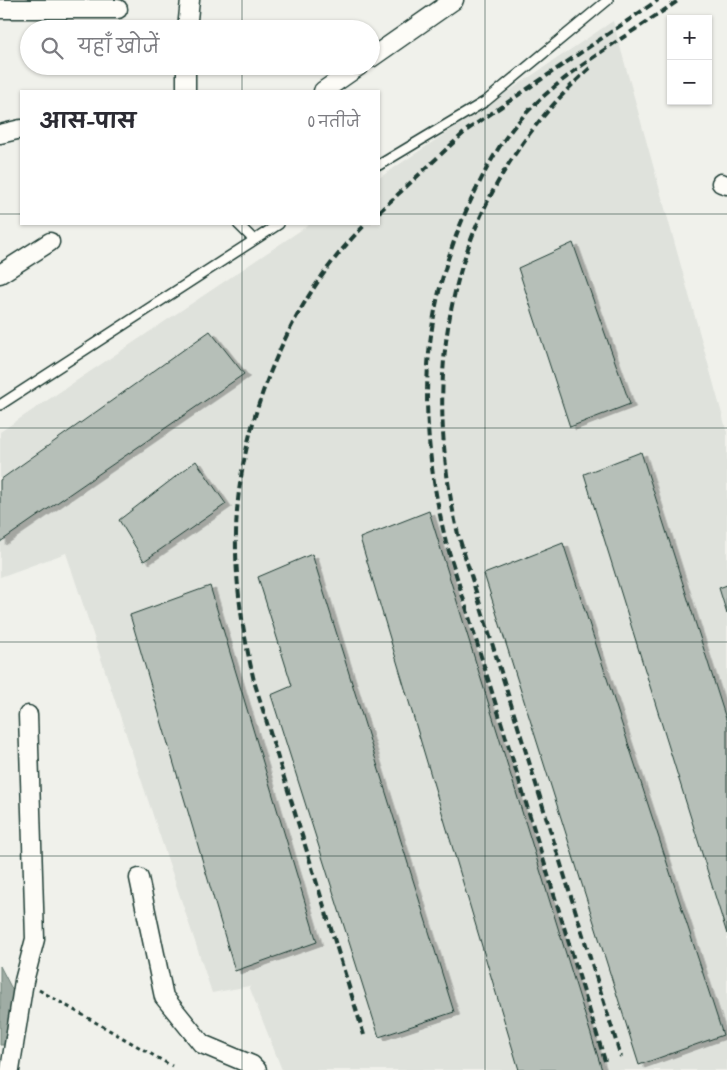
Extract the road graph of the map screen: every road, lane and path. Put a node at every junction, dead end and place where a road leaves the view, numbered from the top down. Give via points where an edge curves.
1 (190, 0) edge
2 (454, 0) edge
3 (608, 0) edge
4 (0, 9) edge
5 (118, 9) dead end
6 (188, 20) edge
7 (380, 52) edge
8 (186, 75) edge
9 (330, 75) edge
10 (346, 75) edge
11 (328, 88) edge
12 (186, 90) edge
13 (20, 129) edge
14 (0, 134) edge
15 (380, 164) edge
16 (239, 225) edge
17 (277, 225) edge
18 (253, 239) junction
19 (50, 242) dead end
20 (0, 274) edge
21 (0, 405) edge
22 (28, 715) dead end
23 (139, 878) dead end
24 (24, 981) junction
25 (172, 1066) dead end
26 (10, 1070) edge
27 (257, 1070) edge

1 - 6 street
2 - 7 street
3 - 15 lane via 486,101
4 - 5 street
8 - 12 street
9 - 11 street
10 - 11 street
13 - 14 street
16 - 18 lane
17 - 18 lane
18 - 21 lane
19 - 20 street
22 - 24 street via 35,939
23 - 27 street via 164,997 202,1044
24 - 25 path
24 - 26 street

